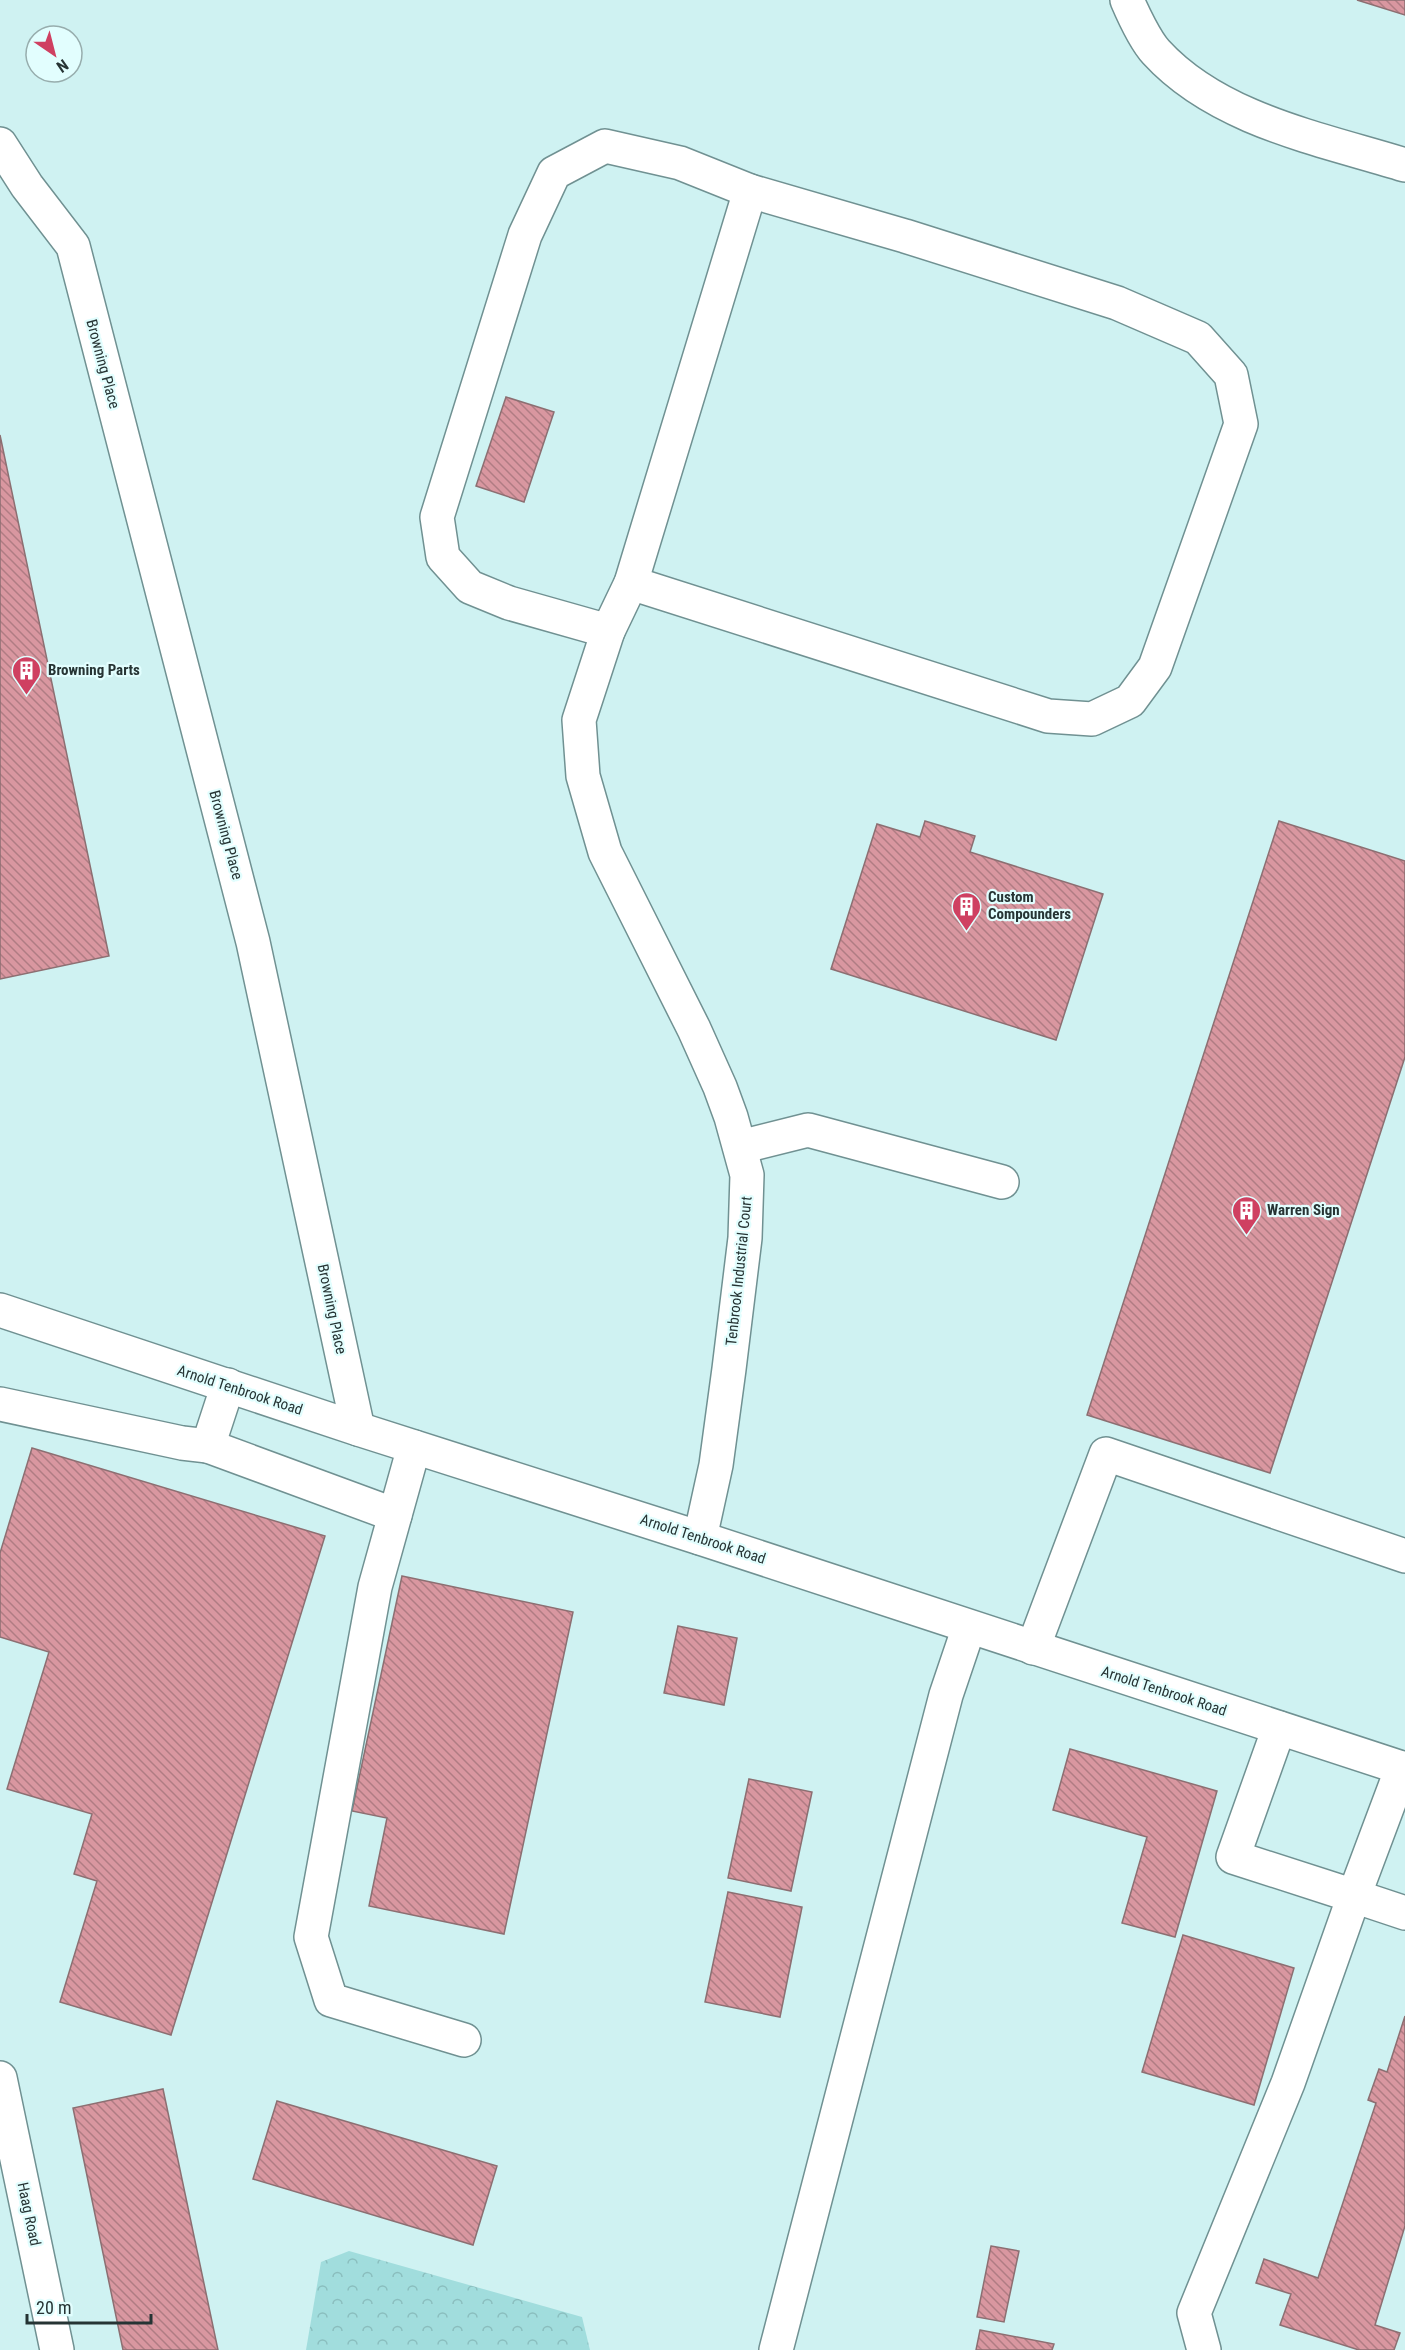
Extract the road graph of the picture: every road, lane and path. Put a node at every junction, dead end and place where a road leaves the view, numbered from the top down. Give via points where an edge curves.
1 (1127, 0) edge
2 (0, 144) edge
3 (1405, 165) edge
4 (750, 191) junction
5 (631, 583) junction
6 (608, 631) junction
7 (740, 1147) junction
8 (1002, 1182) dead end
9 (0, 1310) edge
10 (228, 1385) junction
11 (0, 1404) edge
12 (358, 1429) junction
13 (208, 1446) junction
14 (414, 1447) junction
15 (395, 1515) junction
16 (700, 1538) junction
17 (1405, 1556) edge
18 (969, 1627) junction
19 (1033, 1648) junction
20 (1279, 1728) junction
21 (1404, 1768) edge
22 (1354, 1896) junction
23 (1405, 1913) edge
24 (464, 2040) dead end
25 (0, 2078) edge
26 (57, 2350) edge
27 (776, 2350) edge
28 (1204, 2350) edge

1 - 3 street via 1155,51 1202,92 1258,120
2 - 12 street, Browning Place via 73,246 253,942
4 - 5 street, Tenbrook Industrial Court
4 - 5 street via 1117,303 1198,338 1231,375 1241,424 1155,667 1130,701 1092,719 1048,716
4 - 6 street via 680,163 605,146 554,173 525,235 437,517 443,557 470,587 509,603
5 - 6 street, Tenbrook Industrial Court
6 - 7 street, Tenbrook Industrial Court via 579,720 583,776 605,852 708,1060
7 - 8 street via 808,1130
7 - 16 street, Tenbrook Industrial Court via 747,1175 745,1238 716,1465
9 - 10 street, Arnold Tenbrook Road
10 - 12 street, Arnold Tenbrook Road
10 - 13 street
11 - 13 street
12 - 14 street, Arnold Tenbrook Road
13 - 15 street
14 - 15 street
14 - 16 street, Arnold Tenbrook Road
15 - 24 street via 375,1587 311,1937 331,2000
16 - 18 street, Arnold Tenbrook Road
17 - 19 street via 1106,1454
18 - 19 street, Arnold Tenbrook Road
18 - 27 street via 946,1695
19 - 20 street, Arnold Tenbrook Road
20 - 21 street, Arnold Tenbrook Road
20 - 22 street via 1233,1857
21 - 22 street
22 - 23 street
22 - 28 street via 1288,2083 1194,2313
25 - 26 street, Haag Road

